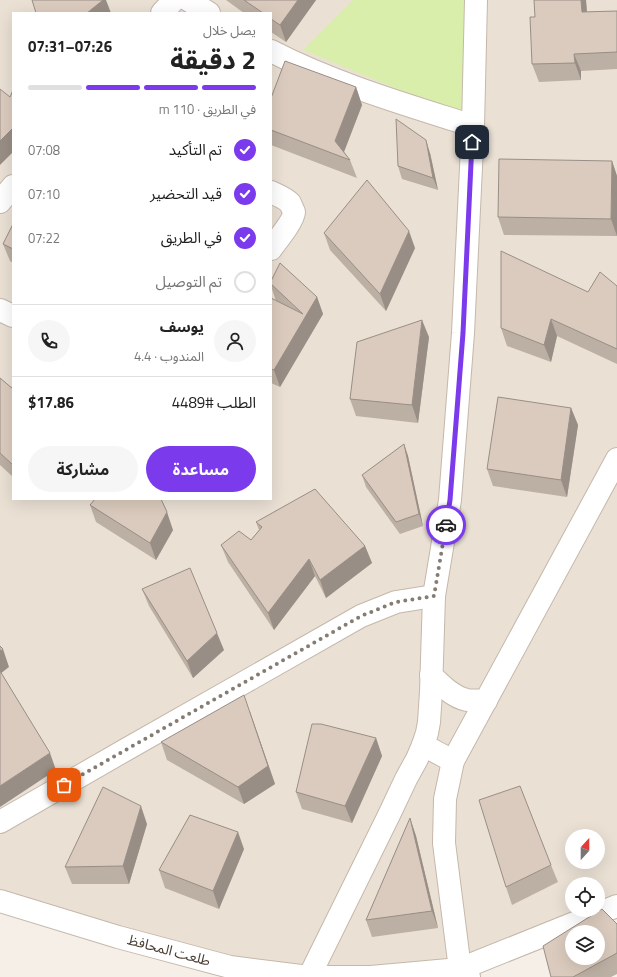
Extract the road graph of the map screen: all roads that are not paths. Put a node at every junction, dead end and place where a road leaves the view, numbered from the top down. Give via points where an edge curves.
1 (174, 0) edge
2 (188, 0) edge
3 (476, 0) edge
4 (163, 12) edge
5 (207, 12) edge
6 (272, 52) edge
7 (473, 126) junction
8 (12, 187) edge
9 (272, 192) edge
10 (0, 202) edge
11 (272, 248) edge
12 (0, 310) edge
13 (12, 316) edge
14 (617, 459) edge
15 (434, 596) junction
16 (431, 675) junction
17 (486, 700) junction
18 (423, 745) junction
19 (453, 761) junction
20 (0, 822) edge
21 (0, 901) edge
22 (617, 906) edge
23 (465, 973) edge
24 (309, 977) edge

1 - 4 street
2 - 5 street
3 - 7 street
6 - 7 street via 342,83
7 - 15 street via 463,333 450,500
8 - 10 street
9 - 11 street via 290,203 294,212 281,237
12 - 13 street
14 - 17 street
15 - 16 street
15 - 20 street via 396,602 361,616
16 - 17 street via 440,685 458,697
16 - 18 street via 429,722
17 - 19 street
18 - 19 street
18 - 24 street
19 - 23 street via 445,799 444,843
21 - 24 street, طلعت المحافظ via 118,937 230,967
22 - 23 street, طلعت المحافظ
23 - 24 street, طلعت المحافظ

